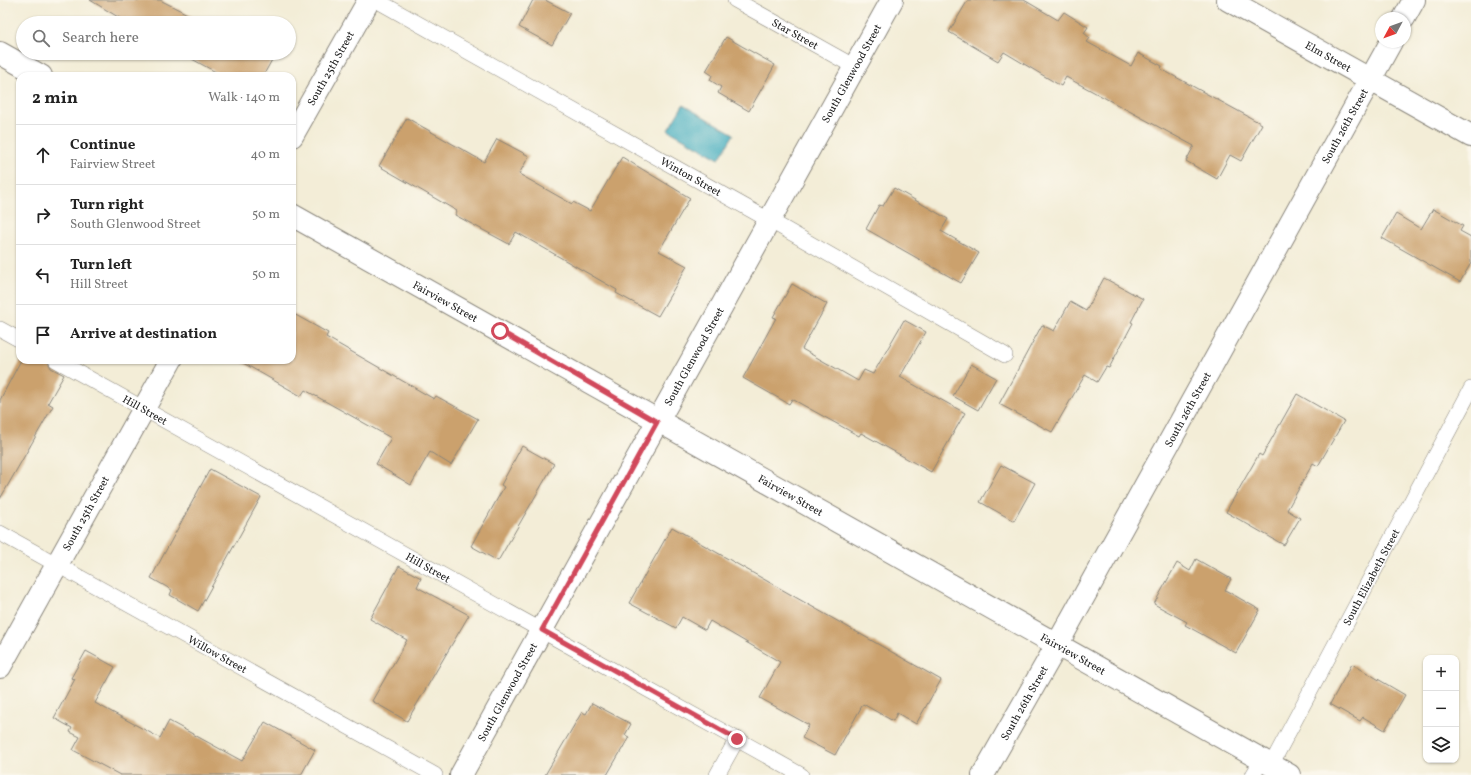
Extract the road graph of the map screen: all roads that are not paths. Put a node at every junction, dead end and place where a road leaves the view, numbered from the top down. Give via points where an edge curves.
1 (369, 0) edge
2 (376, 0) edge
3 (735, 0) edge
4 (892, 0) edge
5 (1228, 0) edge
6 (1414, 0) edge
7 (1407, 12) edge
8 (1388, 48) edge
9 (0, 53) edge
10 (855, 67) junction
11 (34, 72) edge
12 (1370, 79) junction
13 (296, 129) edge
14 (1471, 136) edge
15 (296, 218) edge
16 (769, 220) junction
17 (0, 329) edge
18 (16, 338) edge
19 (1005, 355) dead end
20 (63, 364) edge
21 (169, 364) edge
22 (1471, 389) edge
23 (144, 410) junction
24 (657, 422) junction
25 (0, 533) edge
26 (56, 564) junction
27 (542, 630) junction
28 (1057, 645) junction
29 (0, 667) edge
30 (737, 739) junction
31 (1262, 767) edge
32 (435, 775) edge
33 (461, 775) edge
34 (717, 775) edge
35 (801, 775) edge
36 (983, 775) edge
37 (1289, 775) edge

1 - 13 street, South 25th Street
2 - 16 lane, Winton Street
3 - 10 lane, Star Street
4 - 10 street, South Glenwood Street
5 - 12 street, Elm Street
6 - 7 street
8 - 12 street, South 26th Street
9 - 11 street
10 - 16 street, South Glenwood Street
12 - 14 street, Elm Street
12 - 28 street, South 26th Street
15 - 24 street, Fairview Street
16 - 19 lane, Winton Street
16 - 24 street, South Glenwood Street
17 - 18 lane
20 - 23 lane, Hill Street
21 - 23 street, South 25th Street
22 - 31 lane, South Elizabeth Street
23 - 26 street, South 25th Street
23 - 27 lane, Hill Street
24 - 27 street, South Glenwood Street
24 - 28 street, Fairview Street
25 - 26 lane, Willow Street
26 - 29 street, South 25th Street
26 - 32 lane, Willow Street
27 - 30 lane, Hill Street
27 - 33 street, South Glenwood Street
28 - 31 street, Fairview Street
28 - 36 street, South 26th Street
30 - 34 lane
30 - 35 lane, Hill Street
31 - 37 street, Fairview Street

